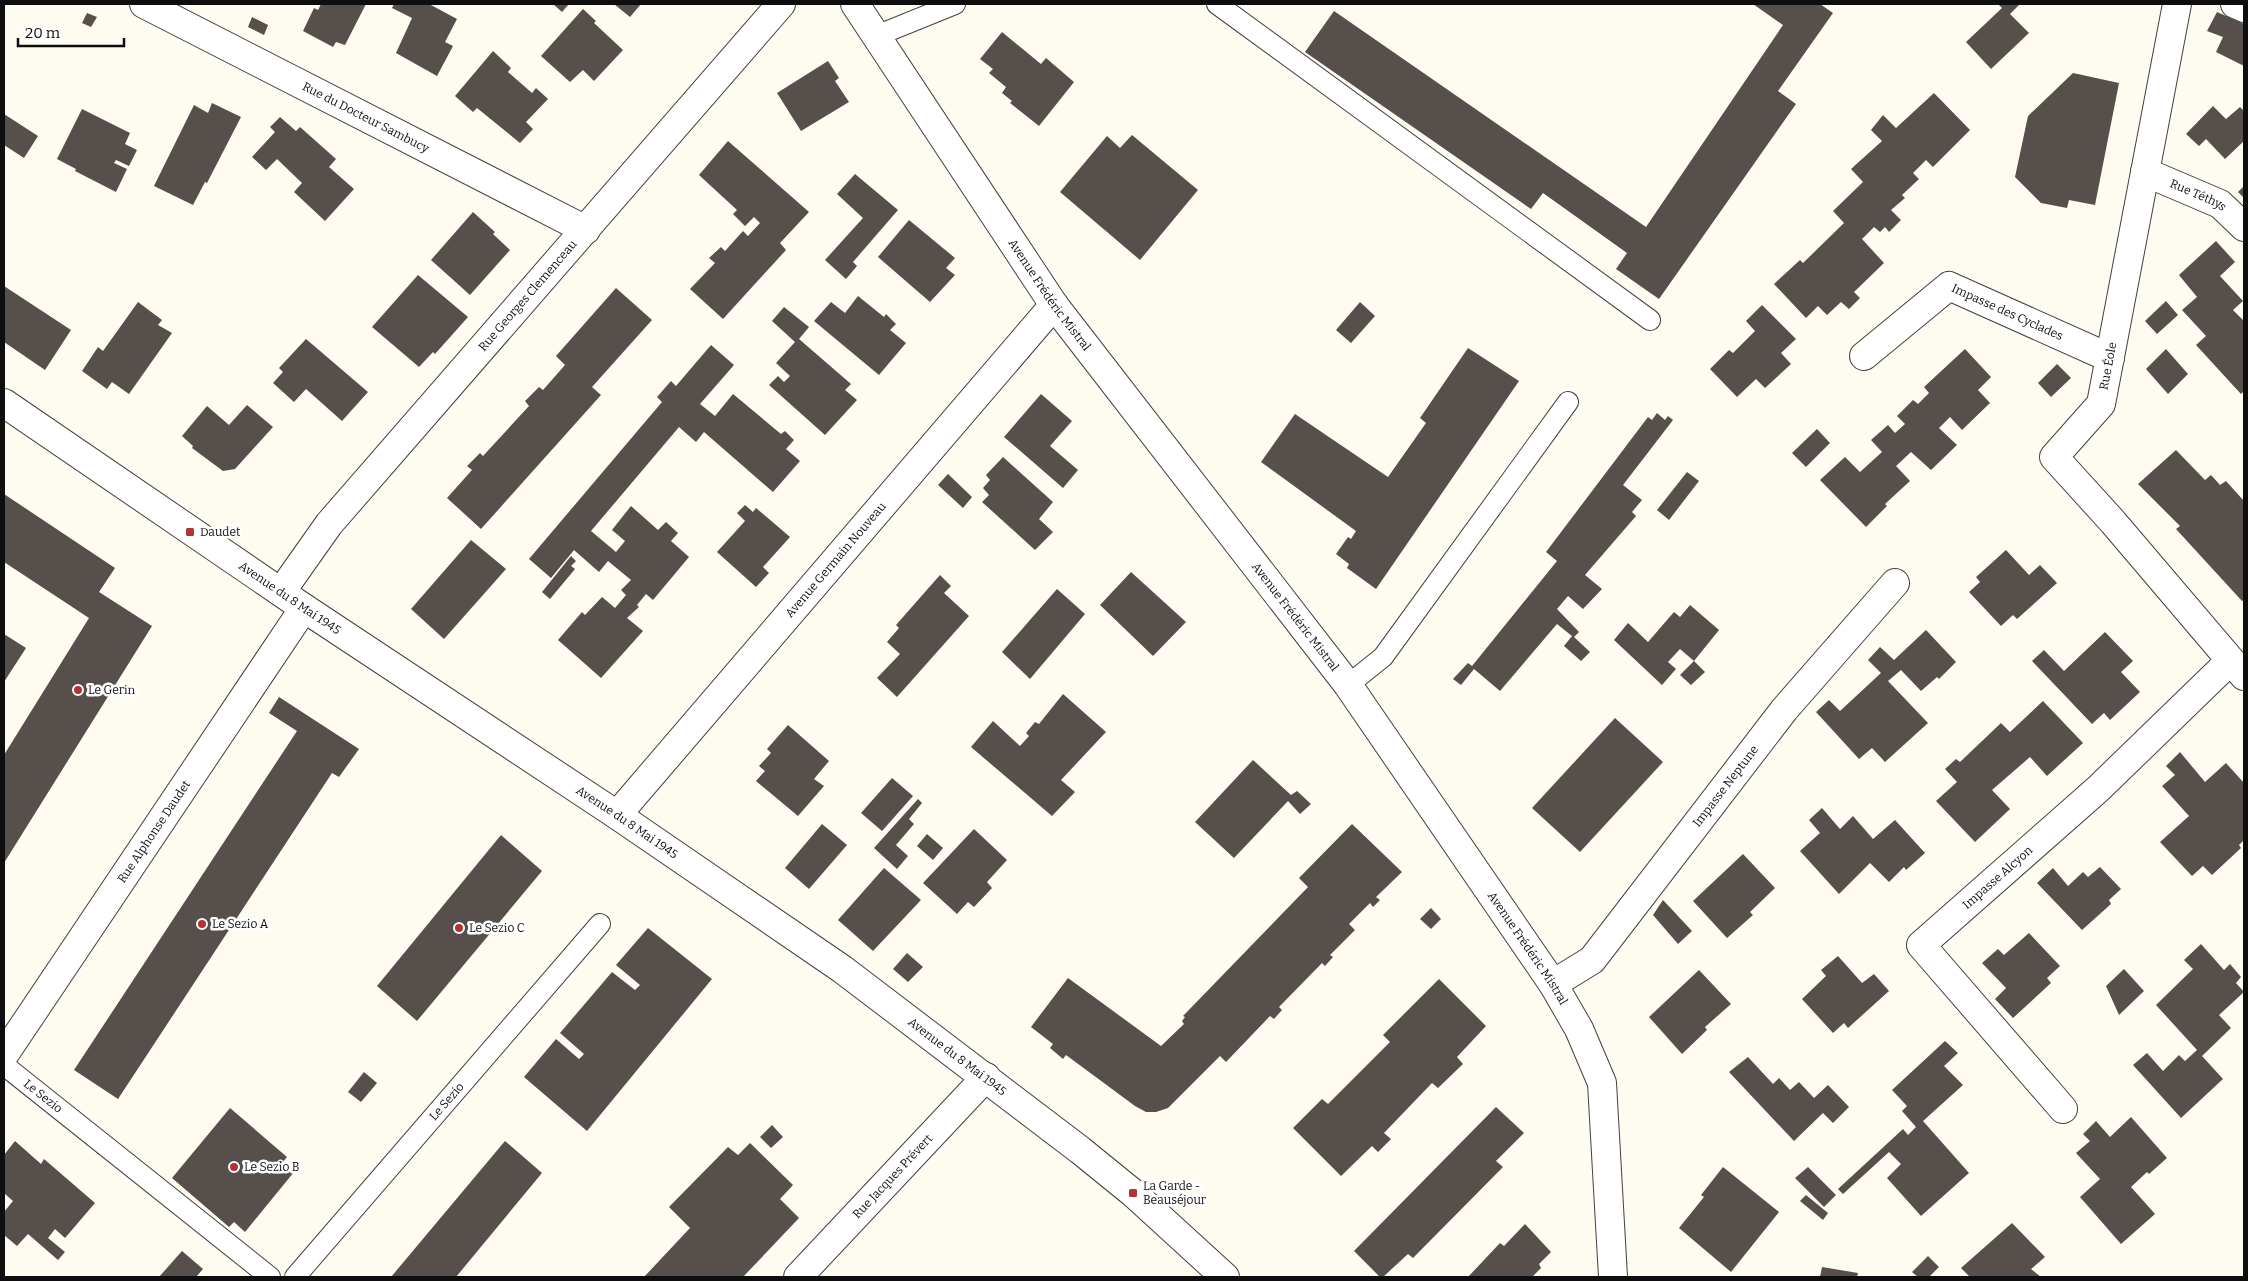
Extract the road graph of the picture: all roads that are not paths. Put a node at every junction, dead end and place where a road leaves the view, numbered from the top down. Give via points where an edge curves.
1 (144, 4) edge
2 (781, 4) edge
3 (855, 4) edge
4 (956, 4) edge
5 (1217, 4) edge
6 (2177, 4) edge
7 (2235, 4) edge
8 (2244, 8) edge
9 (876, 36) junction
10 (2145, 172) junction
11 (2244, 227) edge
12 (586, 230) junction
13 (1054, 305) junction
14 (1650, 320) dead end
15 (1864, 356) dead end
16 (2110, 358) junction
17 (1568, 402) dead end
18 (4, 403) edge
19 (1895, 583) dead end
20 (281, 592) junction
21 (304, 608) junction
22 (2237, 668) edge
23 (1348, 685) junction
24 (617, 815) junction
25 (600, 924) dead end
26 (1553, 984) junction
27 (4, 1055) edge
28 (4, 1065) edge
29 (986, 1077) junction
30 (2063, 1109) dead end
31 (1618, 1275) edge
32 (270, 1277) edge
33 (295, 1277) edge
34 (798, 1277) edge
35 (1225, 1277) edge

1 - 12 street, Rue du Docteur Sambucy
2 - 12 street, Rue Georges Clemenceau
3 - 9 street, Avenue Frédéric Mistral
4 - 9 lane
5 - 14 lane
6 - 10 street, Rue Éole
7 - 8 street
9 - 13 street, Avenue Frédéric Mistral
10 - 11 street, Rue Téthys via 2220,204
10 - 16 street, Rue Éole
12 - 20 street, Rue Georges Clemenceau via 329,524
13 - 23 street, Avenue Frédéric Mistral
13 - 24 street, Avenue Germain Nouveau
15 - 16 street, Impasse des Cyclades via 1949,286
16 - 22 street, Rue Éole via 2101,404 2054,457
17 - 23 lane via 1383,657
18 - 20 street, Avenue du 8 Mai 1945
19 - 26 street, Impasse Neptune via 1784,710 1592,960
20 - 21 street, Avenue du 8 Mai 1945
21 - 24 street, Avenue du 8 Mai 1945
21 - 27 street, Rue Alphonse Daudet
22 - 30 street, Impasse Alcyon via 1921,945
23 - 26 street, Avenue Frédéric Mistral
24 - 29 street, Avenue du 8 Mai 1945 via 842,969
25 - 33 lane, Le Sezio
26 - 31 street, Avenue Frédéric Mistral via 1602,1083
28 - 32 lane, Le Sezio
29 - 34 street, Rue Jacques Prévert
29 - 35 street, Avenue du 8 Mai 1945 via 1133,1193

